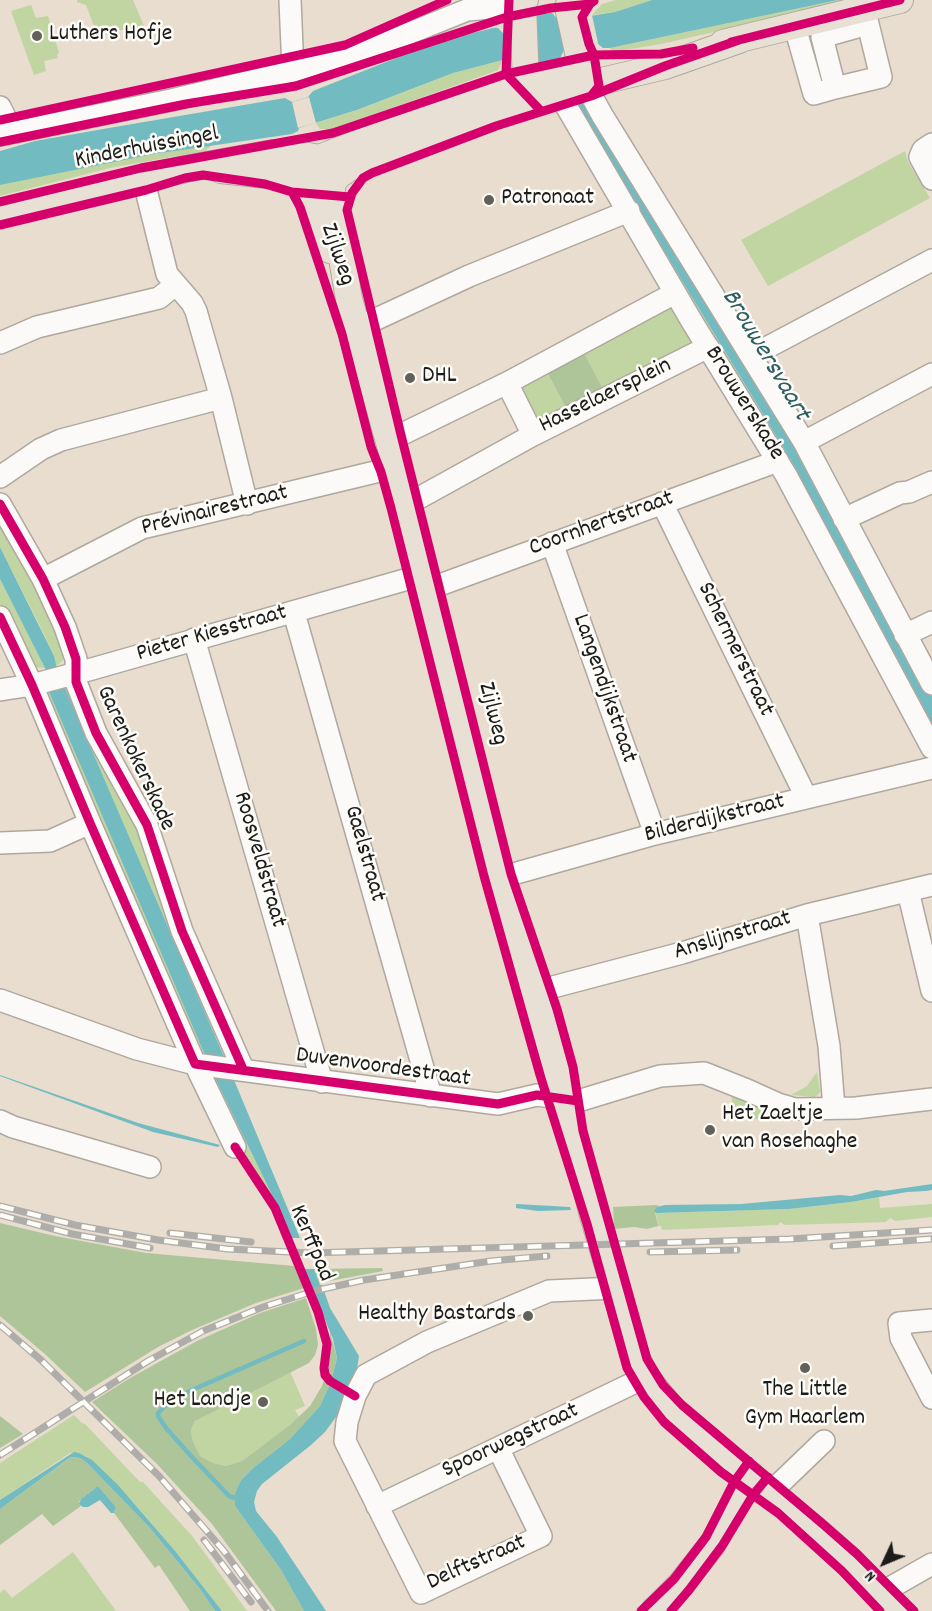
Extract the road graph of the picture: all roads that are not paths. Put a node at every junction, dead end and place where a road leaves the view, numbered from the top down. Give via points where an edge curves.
1 (290, 0) edge
2 (900, 0) edge
3 (476, 5) edge
4 (567, 6) edge
5 (527, 8) edge
6 (866, 17) junction
7 (795, 27) junction
8 (293, 70) junction
9 (559, 74) junction
10 (835, 88) junction
11 (0, 107) edge
12 (4, 134) edge
13 (932, 144) edge
14 (319, 158) junction
15 (185, 169) junction
16 (927, 172) edge
17 (143, 178) junction
18 (306, 180) junction
19 (333, 182) junction
20 (0, 212) edge
21 (629, 212) junction
22 (932, 260) edge
23 (175, 285) junction
24 (675, 293) junction
25 (349, 299) junction
26 (357, 328) junction
27 (0, 344) edge
28 (708, 347) junction
29 (751, 356) junction
30 (932, 374) edge
31 (507, 383) junction
32 (221, 398) junction
33 (533, 435) junction
34 (388, 441) junction
35 (804, 442) junction
36 (778, 461) junction
37 (396, 468) junction
38 (0, 477) edge
39 (932, 482) edge
40 (404, 503) junction
41 (662, 503) junction
42 (0, 504) edge
43 (247, 504) junction
44 (844, 519) junction
45 (552, 543) junction
46 (43, 579) junction
47 (424, 582) junction
48 (294, 613) junction
49 (0, 617) edge
50 (932, 622) edge
51 (905, 635) junction
52 (194, 639) junction
53 (53, 679) junction
54 (932, 684) edge
55 (0, 690) edge
56 (932, 748) edge
57 (932, 768) edge
58 (806, 797) junction
59 (90, 823) junction
60 (655, 834) junction
61 (0, 843) edge
62 (499, 878) junction
63 (932, 885) edge
64 (908, 891) junction
65 (807, 915) junction
66 (932, 991) edge
67 (534, 992) junction
68 (0, 1000) edge
69 (202, 1065) junction
70 (237, 1069) junction
71 (322, 1082) junction
72 (431, 1096) junction
73 (565, 1098) junction
74 (932, 1099) edge
75 (834, 1108) junction
76 (0, 1121) edge
77 (235, 1147) dead end
78 (150, 1167) dead end
79 (615, 1288) junction
80 (932, 1320) edge
81 (646, 1377) junction
82 (932, 1398) edge
83 (824, 1441) dead end
84 (498, 1448) junction
85 (766, 1484) junction
86 (377, 1506) junction
87 (932, 1564) edge
88 (890, 1602) edge
89 (654, 1611) edge

1 - 8 street
2 - 6 main road
3 - 5 street
3 - 8 street via 385,43
4 - 9 main road
5 - 9 main road
6 - 7 main road
6 - 10 street via 822,37
6 - 10 street via 881,77
7 - 9 main road
7 - 10 street via 814,94
8 - 12 street
9 - 14 main road via 486,94
9 - 19 main road via 348,169
9 - 21 street, Brouwerskade via 565,104
9 - 29 street via 602,115
11 - 12 street via 6,119
13 - 16 street via 920,153
14 - 15 main road, Kinderhuissingel via 273,153
14 - 18 main road
14 - 19 main road
15 - 17 main road, Kinderhuissingel
15 - 18 main road, Kinderhuissingel
17 - 20 main road, Kinderhuissingel
17 - 23 street via 167,274
18 - 19 main road, Kinderhuissingel
18 - 25 main road, Zijlweg
19 - 25 main road, Zijlweg via 331,195
21 - 24 street, Brouwerskade
21 - 26 street via 469,276
22 - 29 street
23 - 27 street via 159,298 37,327
23 - 32 street via 196,311
24 - 28 street, Brouwerskade
24 - 31 street
25 - 26 main road, Zijlweg
26 - 34 main road, Zijlweg
28 - 33 street, Hasselaersplein
28 - 36 street, Brouwerskade
29 - 35 street
30 - 35 street
31 - 33 street, Hasselaersplein
31 - 34 street
32 - 38 street via 61,440
32 - 43 street
33 - 40 street
34 - 37 main road, Zijlweg
35 - 44 street
36 - 41 street, Coornhertstraat
36 - 56 street, Brouwerskade
37 - 40 main road, Zijlweg
37 - 43 street, Prévinairestraat
39 - 44 street
40 - 47 main road, Zijlweg
41 - 45 street, Coornhertstraat
41 - 58 street, Schermerstraat
42 - 46 street, Garenkokerskade
43 - 46 street, Prévinairestraat via 142,528
44 - 51 street
45 - 47 street, Coornhertstraat
45 - 60 street, Langendijkstraat
46 - 53 street, Garenkokerskade via 76,659
47 - 48 street, Pieter Kiesstraat
47 - 62 main road, Zijlweg
48 - 52 street, Pieter Kiesstraat
48 - 72 street, Gaelstraat
49 - 53 street, Garenkokerskade
50 - 51 street
51 - 54 street
52 - 53 street, Pieter Kiesstraat
52 - 71 street, Roosveldstraat
53 - 55 street, Pieter Kiesstraat
53 - 59 street, Garenkokerskade
53 - 70 street, Garenkokerskade via 76,682 96,733 147,825 182,931
57 - 58 street, Bilderdijkstraat
58 - 60 street, Bilderdijkstraat
59 - 61 street via 50,841
59 - 69 street, Garenkokerskade
60 - 62 street, Bilderdijkstraat
62 - 67 main road, Zijlweg
63 - 64 street, Anslijnstraat
64 - 65 street, Anslijnstraat
64 - 66 street
65 - 67 street, Anslijnstraat
65 - 75 street via 829,1046
67 - 73 main road, Zijlweg
68 - 69 street, Duvenvoordestraat via 128,1046
69 - 70 street, Duvenvoordestraat
69 - 77 street, Garenkokerskade
70 - 71 street, Duvenvoordestraat
71 - 72 street, Duvenvoordestraat
72 - 73 street, Duvenvoordestraat via 498,1104 537,1095
73 - 75 street, Duvenvoordestraat via 578,1101 660,1076 704,1073 795,1109
73 - 79 main road, Zijlweg
74 - 75 street, Duvenvoordestraat
76 - 78 street
79 - 81 main road, Zijlweg via 633,1350
79 - 86 street, Delftstraat via 549,1291 427,1342 366,1375 347,1422
80 - 82 street via 899,1323 901,1338
81 - 84 street, Spoorwegstraat
81 - 85 main road, Zijlweg via 674,1412
83 - 85 street
84 - 86 street, Spoorwegstraat
84 - 86 street, Delftstraat via 541,1536 421,1593
85 - 88 main road, Zijlweg
85 - 89 main road
87 - 88 street

